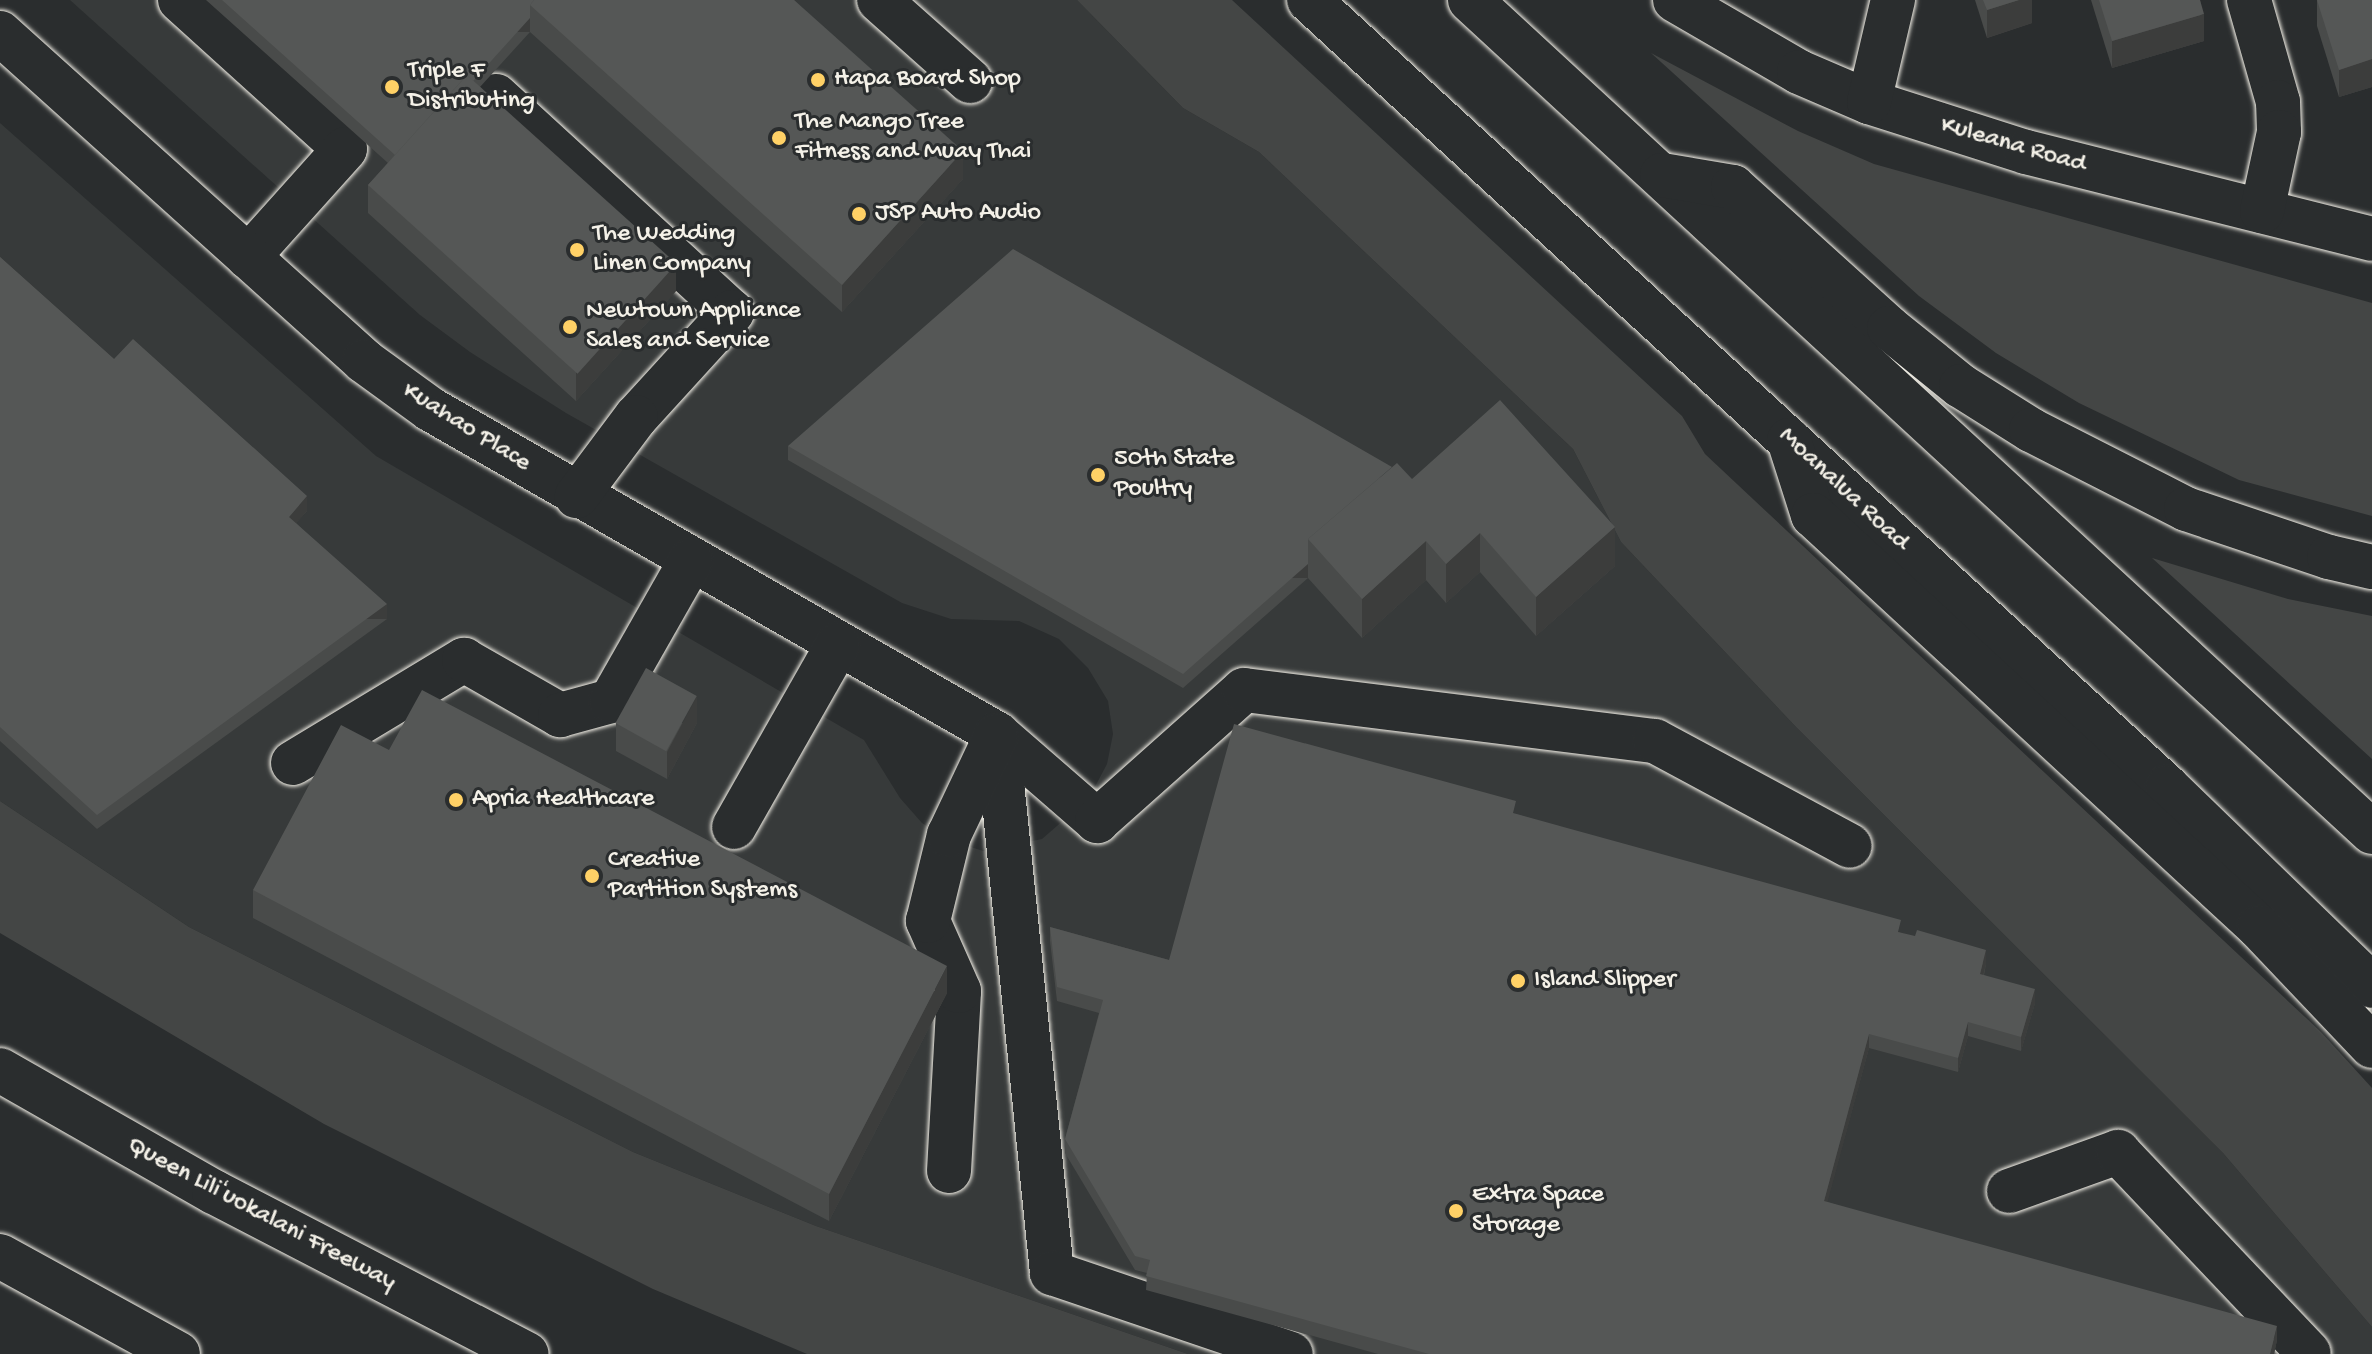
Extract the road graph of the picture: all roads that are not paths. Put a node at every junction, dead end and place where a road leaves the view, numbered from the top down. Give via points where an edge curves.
1 (180, 0) edge
2 (879, 0) edge
3 (1309, 0) edge
4 (1470, 0) edge
5 (1675, 0) edge
6 (1893, 0) edge
7 (2249, 0) edge
8 (0, 33) edge
9 (970, 81) dead end
10 (496, 96) edge
11 (1869, 102) junction
12 (1662, 175) junction
13 (2262, 211) junction
14 (2372, 239) edge
15 (248, 257) junction
16 (1789, 440) junction
17 (577, 496) junction
18 (691, 560) junction
19 (2372, 567) edge
20 (838, 644) junction
21 (997, 734) junction
22 (293, 763) dead end
23 (734, 827) dead end
24 (2372, 832) edge
25 (1850, 846) dead end
26 (2372, 986) edge
27 (2372, 1046) edge
28 (0, 1070) edge
29 (949, 1171) dead end
30 (2009, 1191) dead end
31 (0, 1256) edge
32 (178, 1354) edge
33 (526, 1354) edge
34 (1291, 1354) edge
35 (2309, 1354) edge

1 - 15 main road via 345,149
2 - 9 main road
3 - 16 main road, Moanalua Road
4 - 12 main road
5 - 11 main road, Kuleana Road via 1786,65
6 - 11 main road
7 - 13 main road via 2278,102 2279,132
8 - 15 main road, Kuahao Place
10 - 17 main road via 732,312 636,417
11 - 13 main road, Kuleana Road via 2026,152
12 - 19 main road via 1733,187 1889,328 1961,386 2031,430 2186,509
12 - 24 main road
13 - 14 main road, Kuleana Road
15 - 17 main road, Kuahao Place via 386,377
16 - 26 main road, Moanalua Road via 2296,907
16 - 27 main road via 1813,515 2259,927
17 - 18 main road, Kuahao Place
18 - 20 main road, Kuahao Place
18 - 22 main road via 611,701 560,715 464,660
20 - 21 main road, Kuahao Place
20 - 23 main road
21 - 25 main road, Kuahao Place via 1097,821 1244,690 1655,741
21 - 29 main road via 949,835 928,921 959,991
21 - 34 main road via 1052,1273
28 - 33 main road, Queen Liliʻuokalani Freeway via 214,1192
30 - 35 main road via 2118,1152
31 - 32 main road

